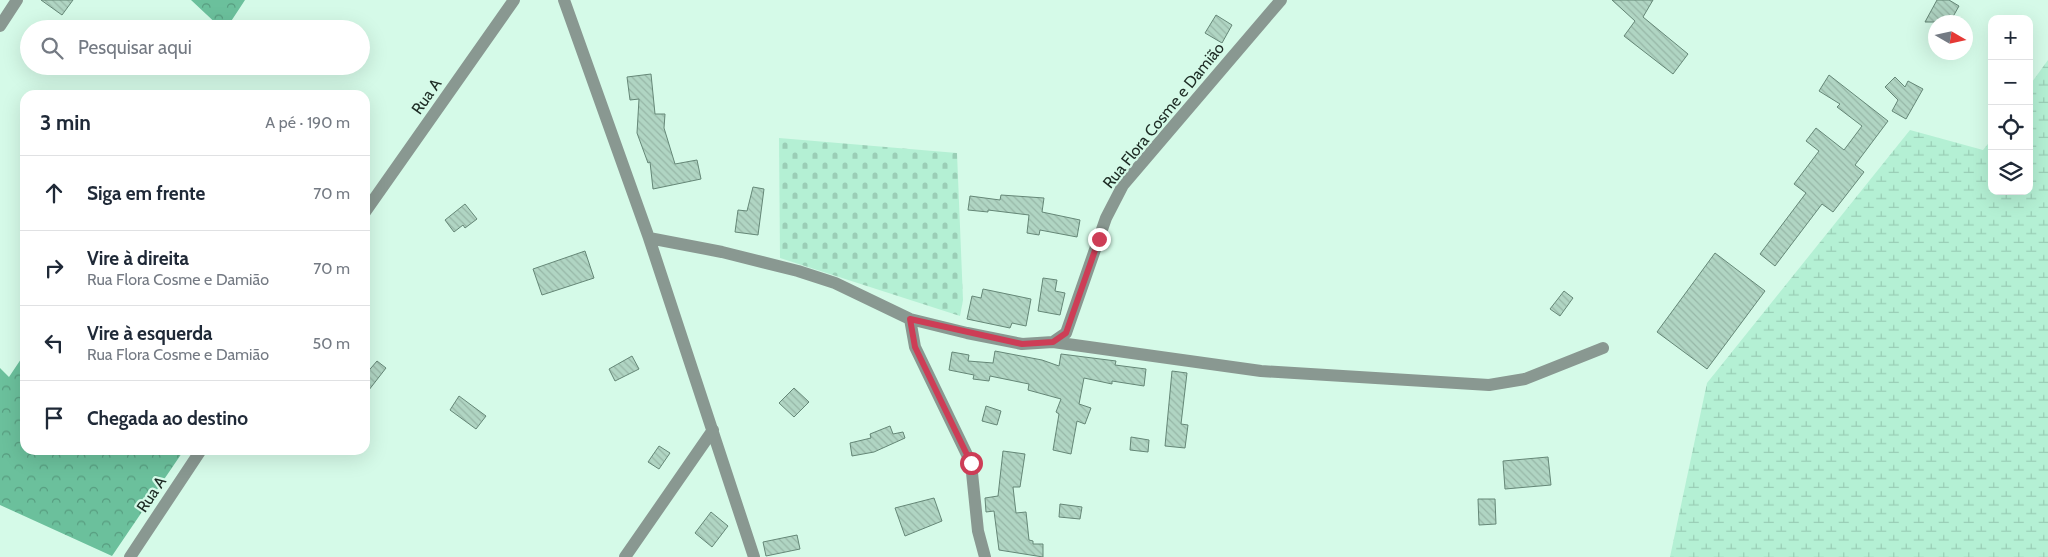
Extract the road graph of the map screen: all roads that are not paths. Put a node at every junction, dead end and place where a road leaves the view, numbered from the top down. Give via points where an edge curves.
1 (17, 0) edge
2 (514, 0) edge
3 (564, 0) edge
4 (1281, 0) edge
5 (0, 26) edge
6 (370, 205) edge
7 (649, 238) junction
8 (910, 319) junction
9 (1053, 342) junction
10 (1603, 348) dead end
11 (713, 430) junction
12 (198, 455) edge
13 (130, 557) edge
14 (625, 557) edge
15 (754, 557) edge
16 (986, 557) edge

1 - 5 street
2 - 6 street, Rua A
3 - 7 street
4 - 9 street, Rua Flora Cosme e Damião via 1123,185 1106,218 1066,333
7 - 8 street via 722,252 826,280
7 - 11 street
8 - 9 street via 1022,344
8 - 16 street via 915,347 971,463 978,531
9 - 10 street via 1261,371 1489,385 1525,379
11 - 14 street
11 - 15 street
12 - 13 street, Rua A

